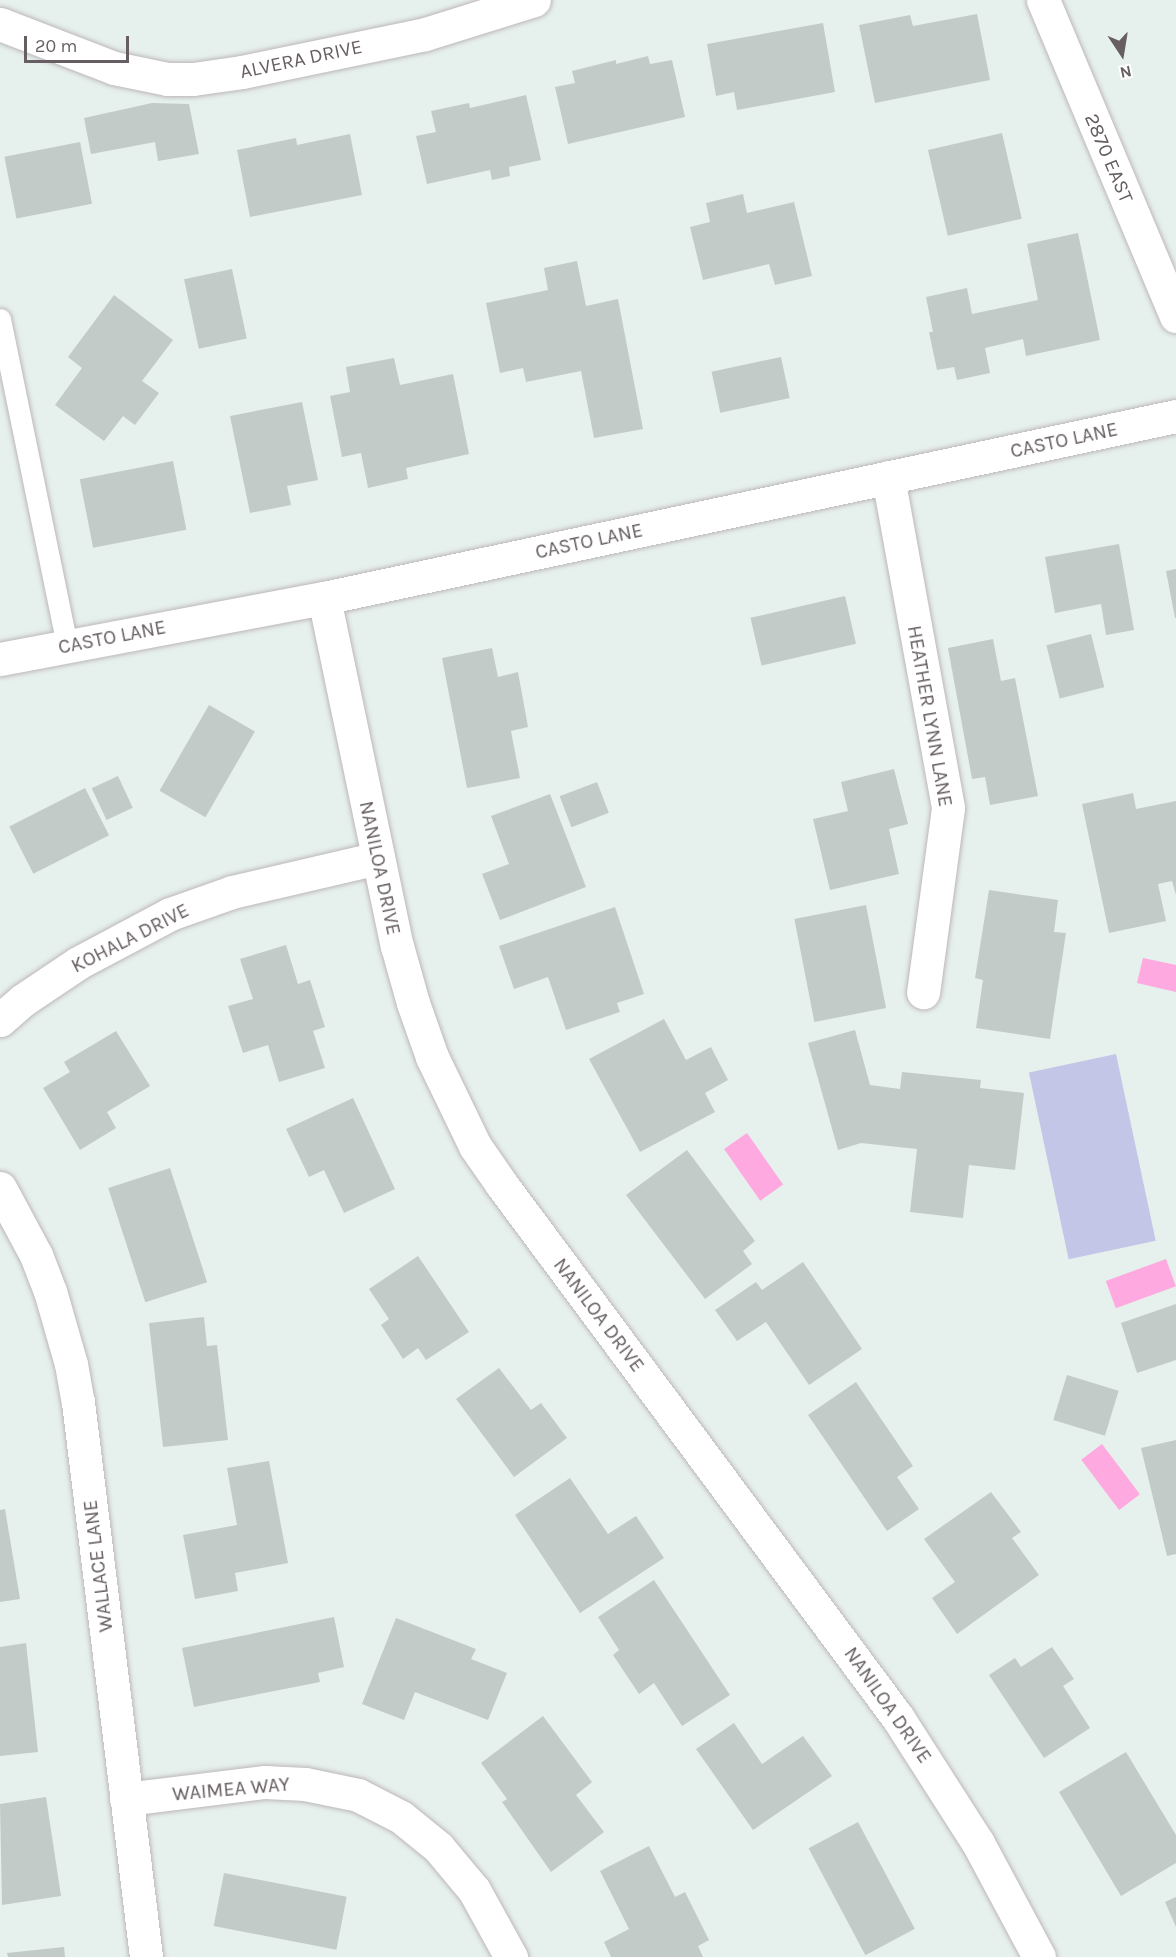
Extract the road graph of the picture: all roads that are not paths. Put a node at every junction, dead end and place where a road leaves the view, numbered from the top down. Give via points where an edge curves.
1 (534, 0) edge
2 (1043, 0) edge
3 (0, 24) edge
4 (1176, 316) edge
5 (0, 319) edge
6 (1176, 416) edge
7 (888, 477) junction
8 (324, 598) junction
9 (68, 645) junction
10 (0, 659) edge
11 (378, 858) junction
12 (923, 992) dead end
13 (0, 1020) edge
14 (0, 1188) edge
15 (126, 1799) junction
16 (146, 1957) edge
17 (511, 1957) edge
18 (1039, 1957) edge

1 - 3 street, ALVERA DRIVE via 424,34 193,79 114,68
2 - 4 street, 2870 EAST
5 - 9 lane
6 - 7 street, CASTO LANE
7 - 8 street, CASTO LANE
7 - 12 street, HEATHER LYNN LANE via 948,808
8 - 9 street, CASTO LANE
8 - 11 street, NANILOA DRIVE
9 - 10 street, CASTO LANE
11 - 13 street, KOHALA DRIVE via 232,892 170,914 78,963
11 - 18 street, NANILOA DRIVE via 413,1003 432,1057 475,1146 898,1718 978,1843
14 - 15 street, WALLACE LANE via 50,1291 71,1364
15 - 16 street, WALLACE LANE
15 - 17 street, WAIMEA WAY via 265,1782 305,1784 358,1795 401,1817 438,1847 474,1890

